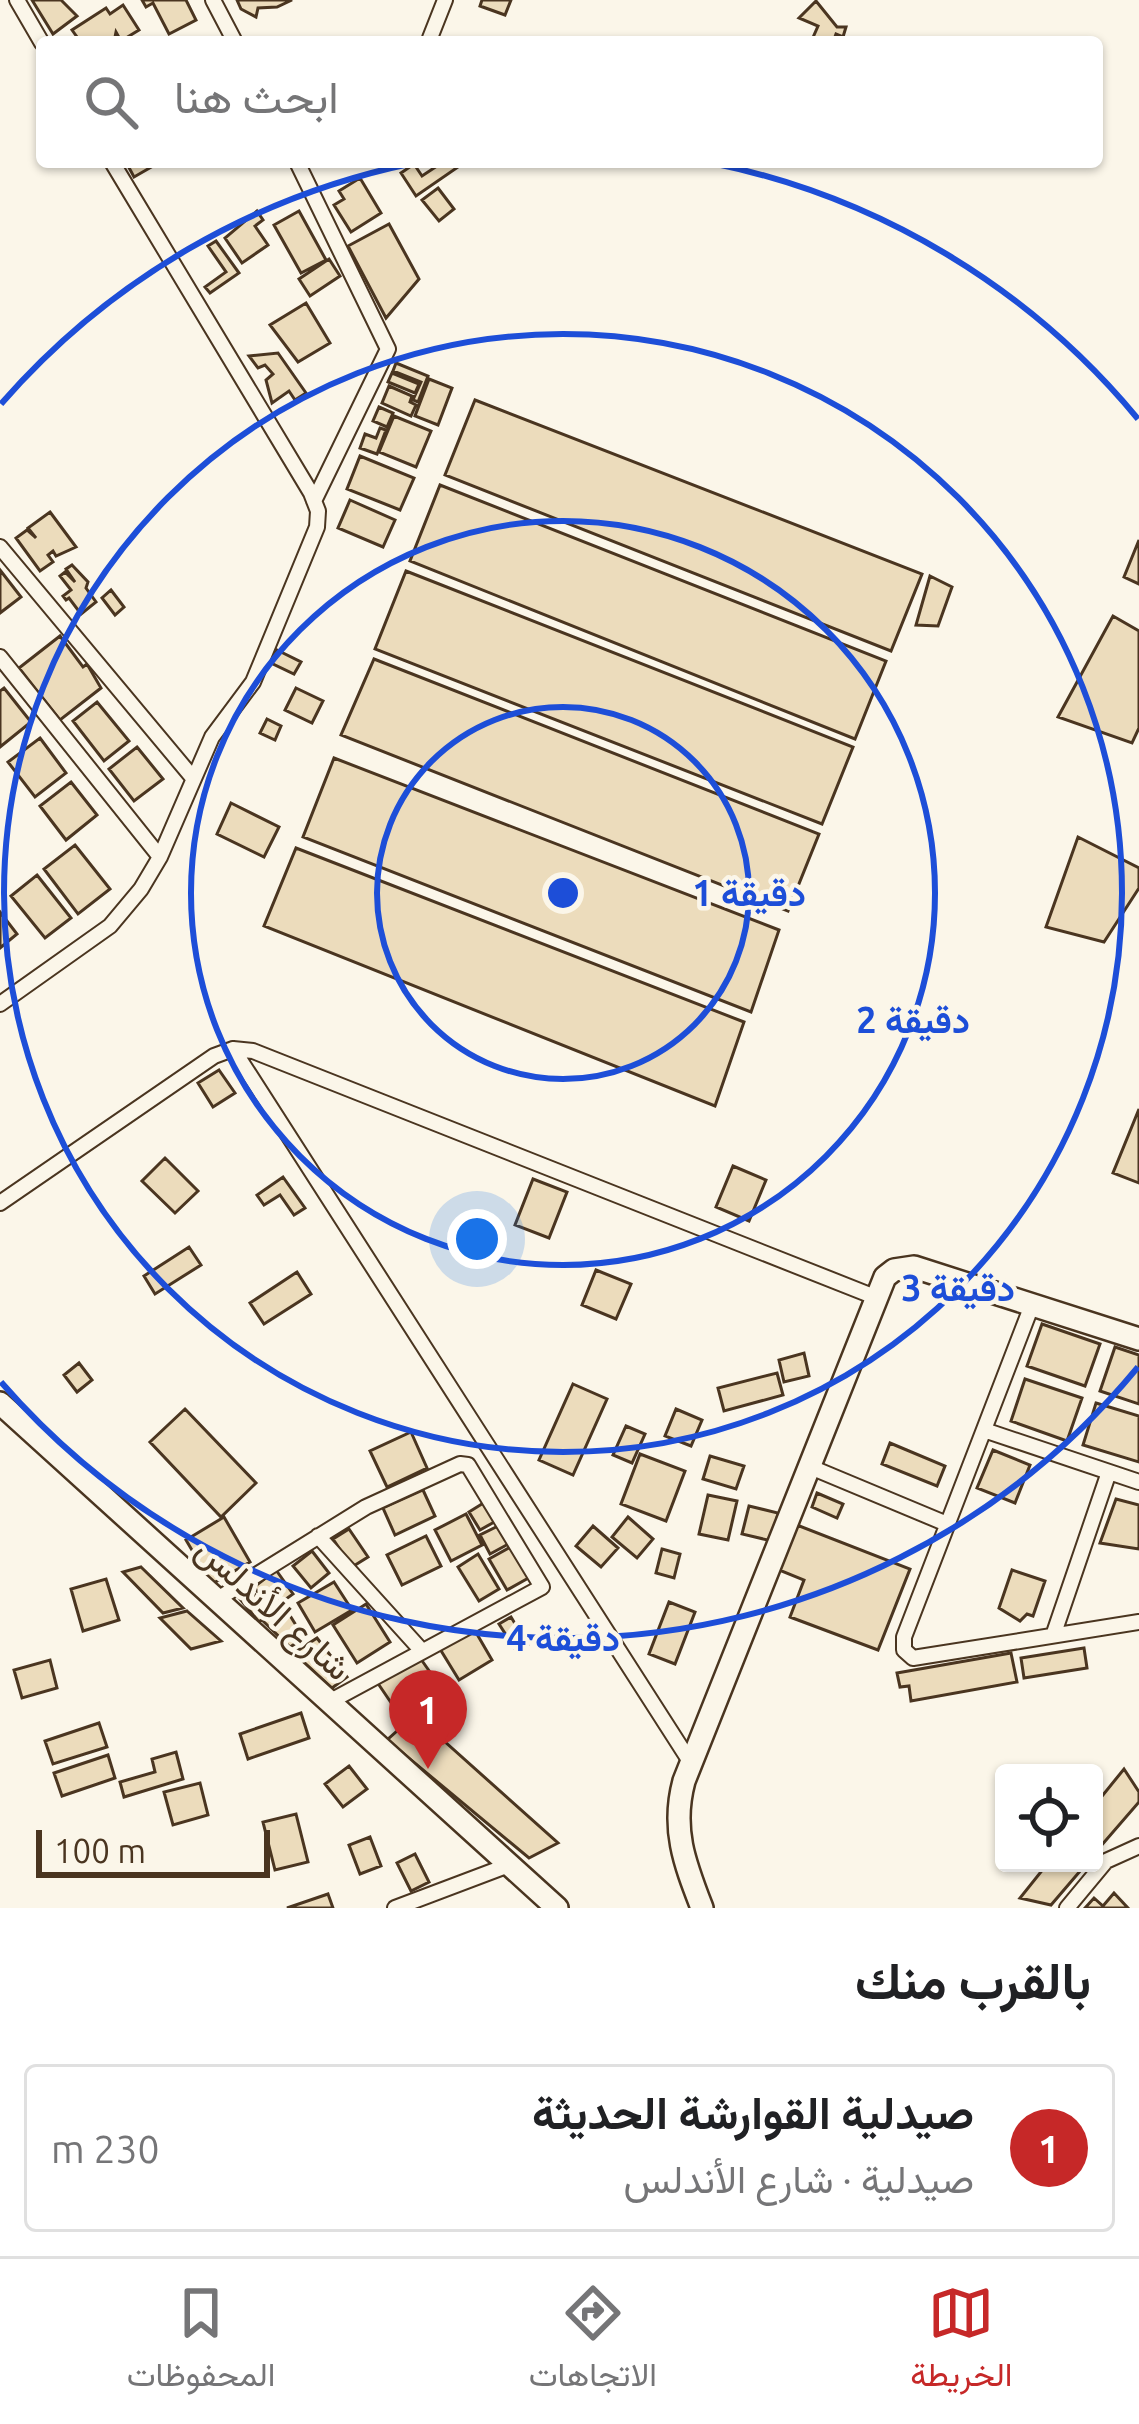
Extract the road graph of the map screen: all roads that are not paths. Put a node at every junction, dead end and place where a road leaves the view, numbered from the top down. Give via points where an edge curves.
1 (17, 0) edge
2 (213, 0) edge
3 (445, 0) edge
4 (38, 36) edge
5 (232, 36) edge
6 (431, 36) edge
7 (116, 168) edge
8 (300, 168) edge
9 (314, 501) junction
10 (0, 547) edge
11 (0, 657) edge
12 (193, 778) junction
13 (160, 857) junction
14 (0, 1004) edge
15 (233, 1049) junction
16 (0, 1203) edge
17 (875, 1297) junction
18 (1032, 1305) junction
19 (1139, 1339) edge
20 (0, 1403) edge
21 (984, 1430) junction
22 (808, 1466) junction
23 (1109, 1472) junction
24 (1139, 1482) edge
25 (947, 1524) junction
26 (318, 1537) junction
27 (216, 1600) junction
28 (1139, 1622) edge
29 (1054, 1633) junction
30 (422, 1651) junction
31 (329, 1702) junction
32 (691, 1763) junction
33 (1139, 1846) edge
34 (509, 1865) junction
35 (395, 1908) edge
36 (557, 1908) edge
37 (702, 1908) edge
38 (1067, 1908) edge

1 - 4 street
2 - 5 street
3 - 6 street
7 - 9 street
8 - 9 street via 388,350
9 - 12 street via 317,527 262,664
10 - 12 street
11 - 13 street
12 - 13 street
13 - 14 street via 110,926
15 - 16 street via 193,1068
15 - 17 street
15 - 32 street
17 - 18 main road via 894,1270 914,1267
17 - 22 main road
18 - 19 main road
18 - 21 street
20 - 27 main road, شارع الأندلس
21 - 23 street
21 - 25 street
22 - 25 street
22 - 32 main road
23 - 24 street
23 - 29 street
25 - 29 street via 904,1650 914,1658
26 - 27 street
26 - 30 street
26 - 30 street via 366,1507 468,1465 544,1584
27 - 31 main road, شارع الأندلس
28 - 29 street
30 - 31 street
31 - 34 main road, شارع الأندلس
32 - 37 main road via 677,1829
33 - 38 street via 1106,1861
34 - 35 street
34 - 36 main road, شارع الأندلس

